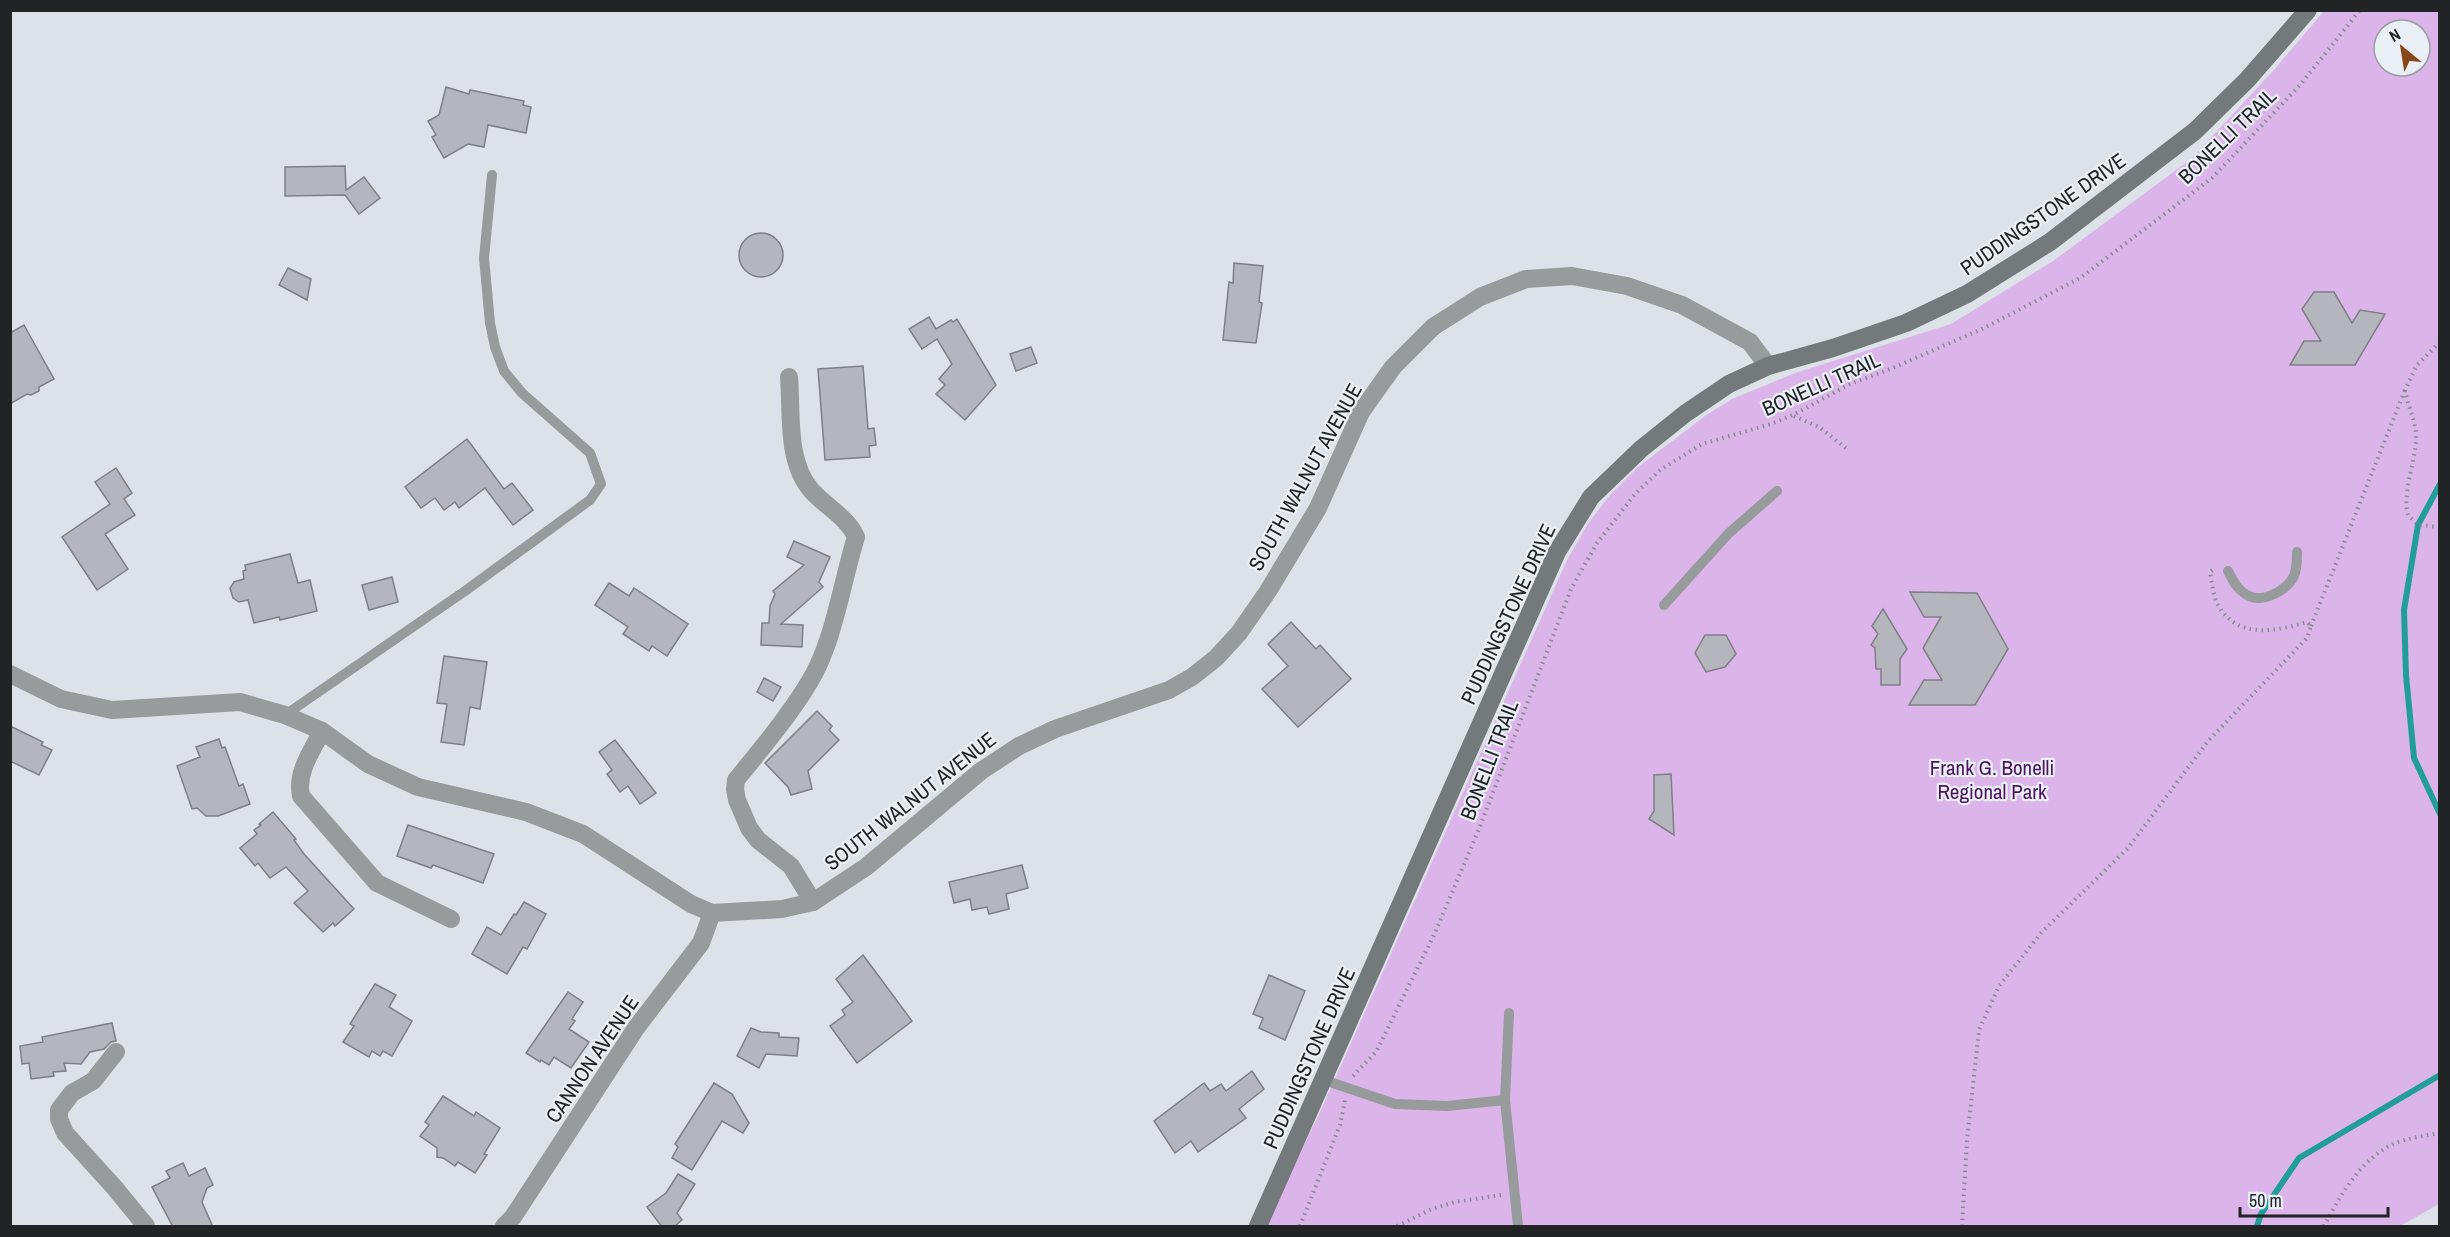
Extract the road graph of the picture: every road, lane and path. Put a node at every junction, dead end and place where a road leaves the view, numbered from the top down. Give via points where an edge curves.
1 (2308, 10) edge
2 (2360, 10) edge
3 (492, 175) dead end
4 (2439, 342) edge
5 (1768, 366) junction
6 (789, 377) dead end
7 (2405, 390) junction
8 (1793, 415) junction
9 (1847, 449) dead end
10 (1777, 490) dead end
11 (2439, 527) edge
12 (2297, 552) dead end
13 (2217, 567) dead end
14 (2228, 571) dead end
15 (1664, 605) dead end
16 (2311, 626) junction
17 (10, 674) edge
18 (285, 716) junction
19 (322, 731) junction
20 (813, 902) junction
21 (712, 914) junction
22 (451, 919) dead end
23 (1509, 1013) dead end
24 (116, 1052) dead end
25 (1324, 1080) junction
26 (1349, 1088) junction
27 (1505, 1100) junction
28 (2439, 1133) edge
29 (1514, 1193) junction
30 (146, 1227) edge
31 (504, 1227) edge
32 (1258, 1227) edge
33 (1300, 1227) edge
34 (1397, 1227) edge
35 (1518, 1227) edge
36 (1962, 1227) edge
37 (2324, 1227) edge

1 - 5 street, PUDDINGSTONE DRIVE via 2247,80 2195,131 2050,242 1967,294 1906,323
2 - 8 path, BONELLI TRAIL via 2300,85 2229,162 2108,259 2062,288 1982,329 1850,384
3 - 18 lane via 484,258 495,347 504,371 522,393 590,453 601,484 590,500
4 - 7 path via 2417,365
5 - 20 street, SOUTH WALNUT AVENUE via 1750,342 1682,305 1627,286 1572,276 1526,279 1480,297 1433,327 1393,368 1361,412 1318,508 1268,591 1216,658 1169,690 1055,729 1019,746 981,771 866,867
5 - 25 street, PUDDINGSTONE DRIVE via 1729,384 1641,449 1591,497 1574,524 1557,552
6 - 20 street via 794,450 800,472 856,537 833,624 812,679 736,780 735,789 749,828 791,866
7 - 11 path via 2416,441 2406,507 2418,525
7 - 16 path
8 - 9 path via 1819,427
8 - 26 path, BONELLI TRAIL via 1685,453 1635,494 1597,543 1571,589 1434,935 1376,1052 1354,1073
10 - 15 lane via 1729,533
12 - 14 lane via 2294,576 2282,590 2267,597 2250,597 2236,587
13 - 16 path via 2210,572 2216,603 2230,622 2249,630 2286,628 2307,622
16 - 36 path via 2307,638 2208,741 2128,849 2041,933 1999,986 1979,1030
17 - 18 street via 61,699 112,710 240,702
18 - 19 street
19 - 21 street via 368,764 418,787 526,812 583,834
19 - 22 street via 306,761 299,785 301,796 377,884
20 - 21 street, SOUTH WALNUT AVENUE via 782,909
21 - 31 street, CANNON AVENUE via 701,943 636,1028 559,1150
23 - 27 lane
24 - 30 street via 93,1081 72,1093 59,1110 59,1119 65,1133
25 - 26 lane
25 - 32 street, PUDDINGSTONE DRIVE
26 - 27 lane via 1395,1104 1447,1106
26 - 33 path, BONELLI TRAIL via 1340,1125
27 - 29 lane
28 - 37 path via 2394,1144 2372,1157
29 - 34 path via 1455,1202
29 - 35 lane

